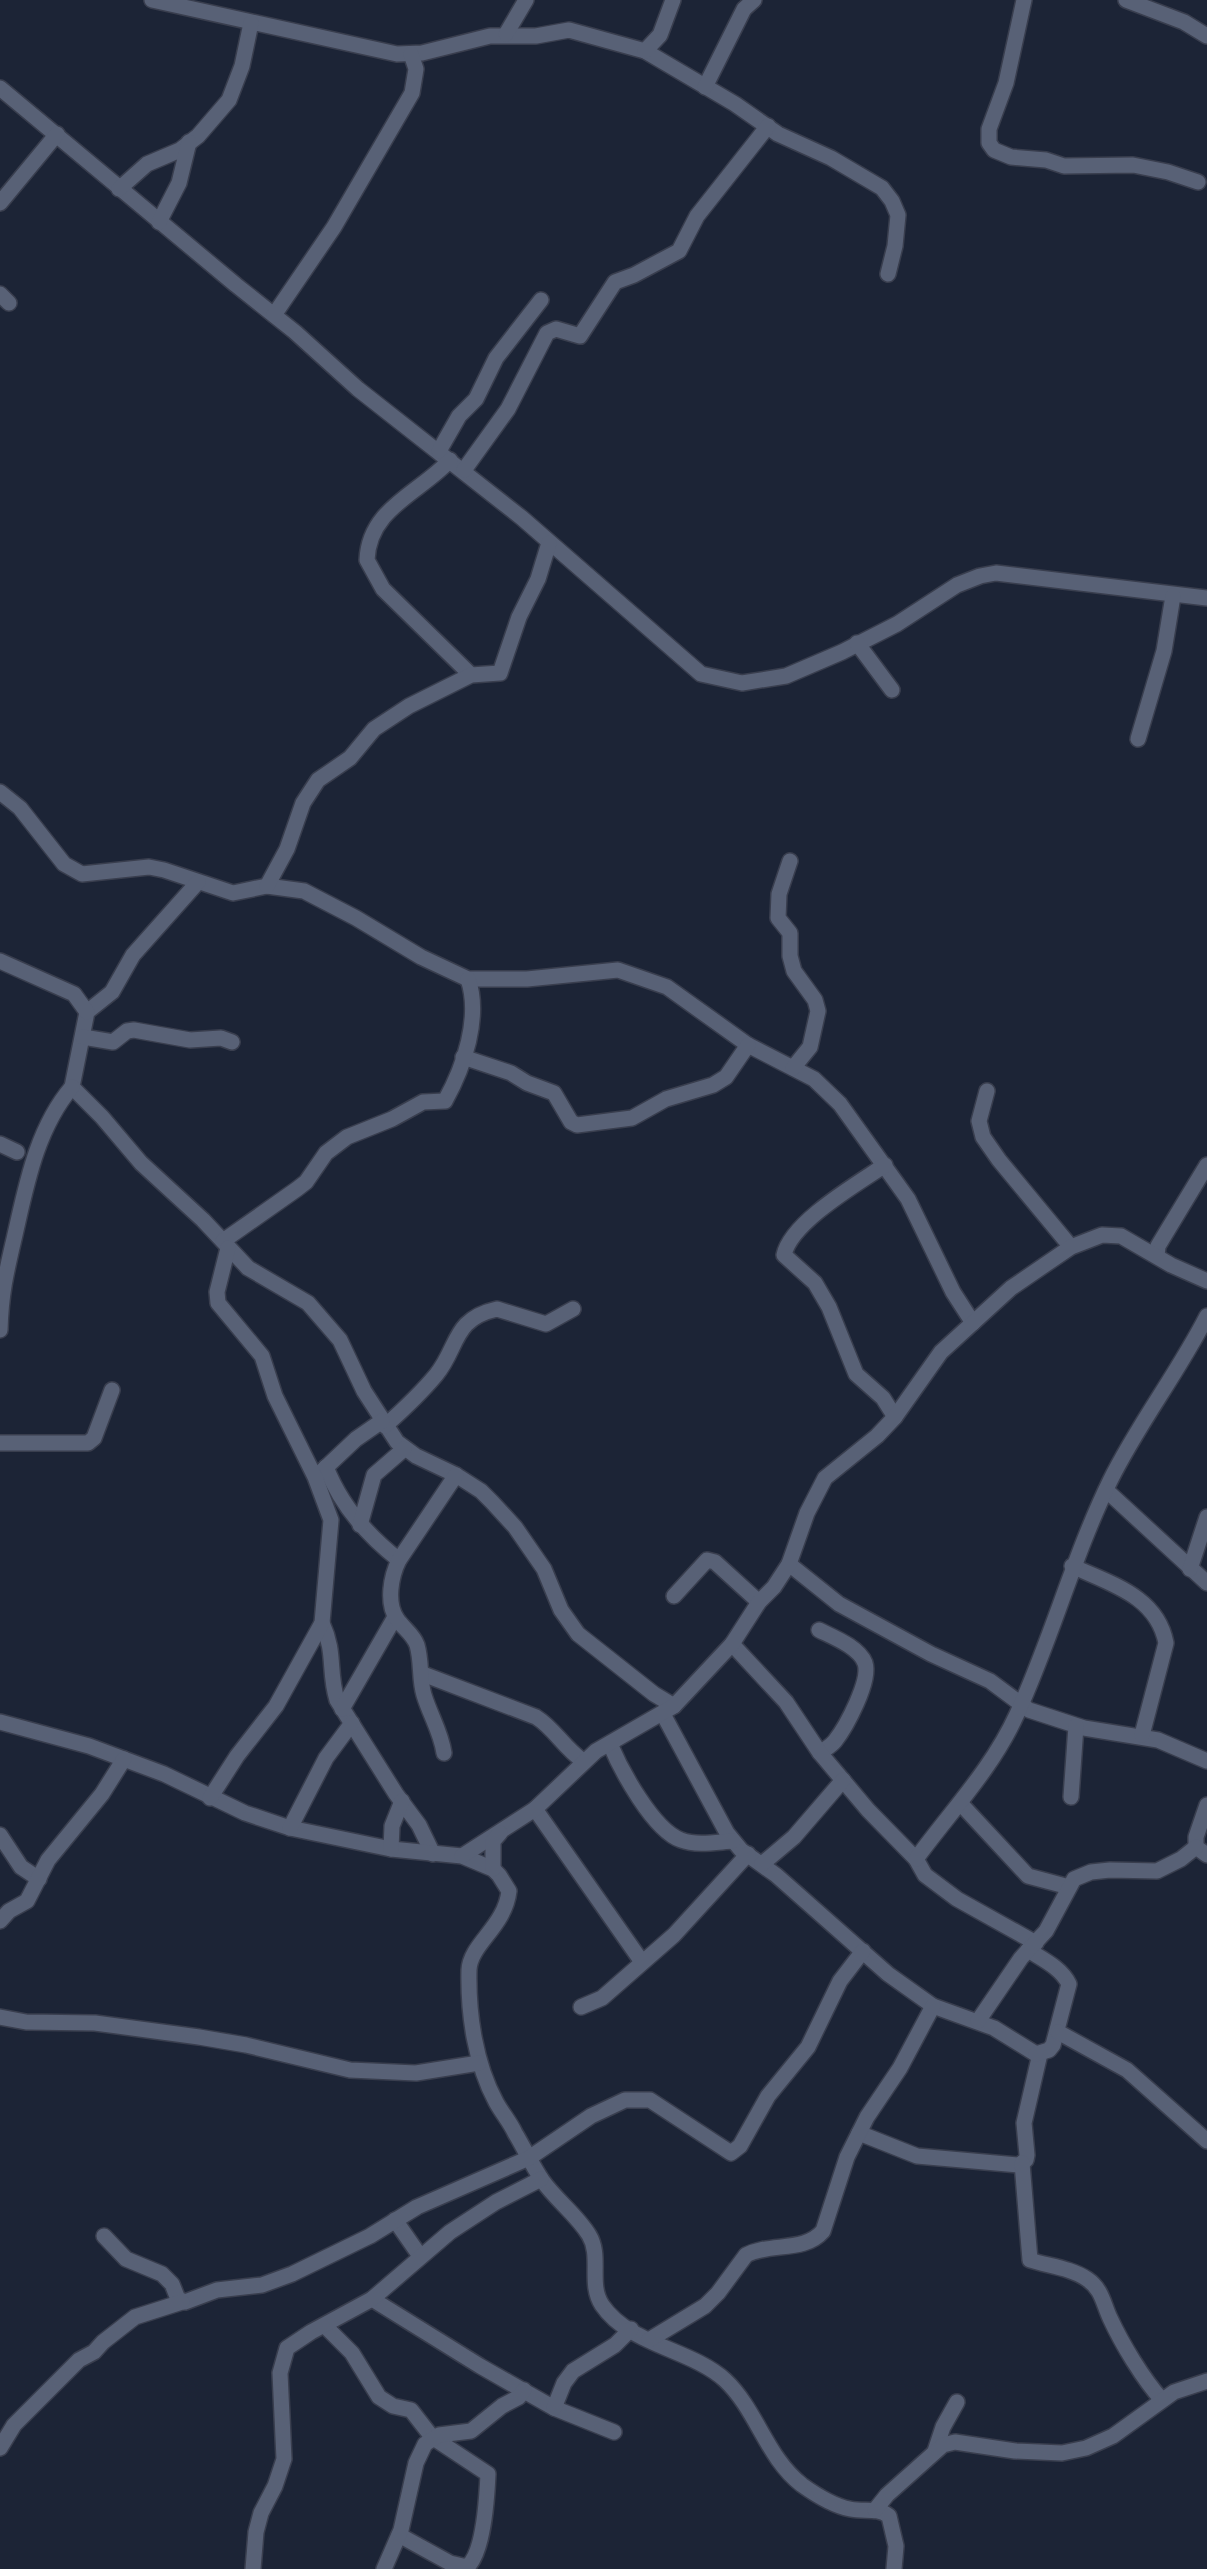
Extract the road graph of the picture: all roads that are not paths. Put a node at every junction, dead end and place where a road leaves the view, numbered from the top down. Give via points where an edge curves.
1 (152, 0) edge
2 (526, 0) edge
3 (673, 0) edge
4 (754, 0) edge
5 (1024, 0) edge
6 (1126, 0) edge
7 (251, 24) junction
8 (506, 34) junction
9 (1207, 36) edge
10 (645, 51) junction
11 (411, 54) junction
12 (705, 87) junction
13 (0, 88) edge
14 (768, 126) junction
15 (57, 134) junction
16 (189, 142) junction
17 (1198, 182) dead end
18 (119, 189) junction
19 (0, 203) edge
20 (159, 222) junction
21 (888, 274) dead end
22 (541, 300) dead end
23 (274, 315) junction
24 (445, 456) junction
25 (464, 470) junction
26 (549, 543) junction
27 (1173, 596) junction
28 (1207, 598) edge
29 (857, 643) junction
30 (471, 675) junction
31 (892, 690) dead end
32 (1138, 739) dead end
33 (0, 792) edge
34 (790, 861) dead end
35 (198, 882) junction
36 (267, 886) junction
37 (0, 961) edge
38 (468, 979) junction
39 (87, 1012) junction
40 (83, 1037) junction
41 (232, 1042) dead end
42 (748, 1045) junction
43 (463, 1057) junction
44 (793, 1068) junction
45 (72, 1087) junction
46 (987, 1091) dead end
47 (0, 1144) edge
48 (17, 1152) dead end
49 (885, 1165) junction
50 (1207, 1165) edge
51 (225, 1244) junction
52 (1071, 1247) junction
53 (1157, 1256) junction
54 (1207, 1281) edge
55 (573, 1309) dead end
56 (1207, 1316) edge
57 (973, 1323) junction
58 (0, 1329) edge
59 (112, 1390) dead end
60 (895, 1417) junction
61 (384, 1423) junction
62 (0, 1443) edge
63 (404, 1449) junction
64 (321, 1472) junction
65 (456, 1474) junction
66 (1106, 1490) junction
67 (1207, 1517) edge
68 (360, 1525) junction
69 (399, 1560) junction
70 (789, 1564) junction
71 (1072, 1566) junction
72 (1190, 1569) junction
73 (1207, 1583) edge
74 (674, 1596) dead end
75 (759, 1602) junction
76 (395, 1617) junction
77 (322, 1623) junction
78 (819, 1630) dead end
79 (732, 1644) junction
80 (423, 1674) junction
81 (1021, 1704) junction
82 (342, 1709) junction
83 (668, 1710) junction
84 (0, 1722) edge
85 (352, 1723) junction
86 (1076, 1726) junction
87 (1142, 1736) junction
88 (610, 1743) junction
89 (444, 1753) dead end
90 (820, 1753) junction
91 (124, 1759) junction
92 (583, 1761) junction
93 (1207, 1761) edge
94 (843, 1780) junction
95 (1071, 1797) dead end
96 (210, 1798) junction
97 (402, 1801) junction
98 (961, 1804) junction
99 (1207, 1805) edge
100 (535, 1809) junction
101 (290, 1828) junction
102 (500, 1833) junction
103 (0, 1835) edge
104 (733, 1841) junction
105 (391, 1849) junction
106 (1202, 1851) edge
107 (433, 1854) junction
108 (748, 1854) junction
109 (462, 1856) junction
110 (916, 1859) junction
111 (762, 1864) junction
112 (493, 1869) junction
113 (39, 1879) junction
114 (1069, 1887) junction
115 (0, 1921) edge
116 (1032, 1947) junction
117 (862, 1951) junction
118 (642, 1962) junction
119 (933, 2006) junction
120 (581, 2007) dead end
121 (0, 2017) edge
122 (978, 2021) junction
123 (1058, 2032) junction
124 (1036, 2054) junction
125 (479, 2063) junction
126 (859, 2133) junction
127 (1207, 2141) edge
128 (529, 2158) junction
129 (1022, 2163) junction
130 (541, 2179) junction
131 (395, 2220) junction
132 (104, 2236) dead end
133 (420, 2256) junction
134 (372, 2299) junction
135 (182, 2302) junction
136 (325, 2326) junction
137 (631, 2329) junction
138 (649, 2340) junction
139 (1207, 2381) edge
140 (524, 2390) junction
141 (1162, 2400) junction
142 (957, 2402) dead end
143 (554, 2408) junction
144 (614, 2432) dead end
145 (432, 2438) junction
146 (0, 2448) edge
147 (935, 2451) junction
148 (875, 2510) junction
149 (399, 2535) junction
150 (253, 2569) edge
151 (384, 2569) edge
152 (894, 2569) edge

1 - 7 street
2 - 8 street
3 - 10 street via 660,35
4 - 12 street via 744,9
5 - 17 street via 1006,83 989,129 989,143 994,150 1011,157 1064,166 1133,165
6 - 9 street via 1184,22
7 - 11 street via 372,50
7 - 16 street via 229,100
8 - 10 street via 536,36 568,30
8 - 11 street
10 - 12 street
11 - 23 street via 416,69 412,93 334,227
12 - 14 street
13 - 15 street
14 - 21 street via 870,180 888,194 898,215
14 - 25 street via 697,216 676,255 615,282 580,336 556,329 547,333 508,409
15 - 18 street
15 - 19 street
16 - 18 street via 147,164
16 - 20 street via 179,183
18 - 20 street
20 - 23 street
22 - 24 street via 496,358 476,399 459,416
23 - 24 street via 358,389
24 - 25 street
24 - 30 street via 385,512 376,525 367,560 383,589
25 - 26 street
26 - 29 street via 693,669 710,677 742,683 786,676
26 - 30 street via 503,668 493,675
27 - 28 street
27 - 29 street via 996,573 957,585 897,624
27 - 32 street via 1164,651
29 - 31 street
30 - 36 street via 409,706 375,729 350,758 318,780 303,803 287,849
33 - 35 street via 20,808 71,870 92,875 149,867
34 - 44 street via 779,894 778,918 790,933 794,971 815,1000 818,1011 810,1047
35 - 36 street via 233,892
35 - 39 street via 133,955 112,992
36 - 38 street via 304,891
37 - 39 street via 74,994
38 - 42 street via 608,970 627,973 674,991
38 - 43 street via 473,1018
39 - 40 street
40 - 41 street via 113,1042 134,1030 190,1040 221,1038
40 - 45 street
42 - 43 street via 726,1077 713,1085 666,1099 632,1118 577,1125 571,1122 554,1093 511,1072
42 - 44 street
43 - 51 street via 445,1101 423,1102 347,1137 326,1154 306,1182
44 - 49 street via 828,1090
45 - 51 street via 141,1163
45 - 58 street via 54,1113 21,1198 3,1279
46 - 52 street via 979,1121 983,1137
47 - 48 street
49 - 57 street via 908,1199 953,1292
49 - 60 street via 816,1214 790,1242 784,1255 815,1283 829,1306 856,1374 883,1398
50 - 53 street via 1158,1246
51 - 61 street via 258,1276 308,1303 334,1333
51 - 64 street via 218,1303 262,1356 275,1396
52 - 53 street via 1102,1235 1121,1236
52 - 57 street via 1011,1288
53 - 54 street
55 - 61 street via 546,1324 497,1309 468,1322 457,1333 438,1373
56 - 66 street
57 - 60 street via 941,1352
59 - 62 street via 94,1438 88,1443
60 - 70 street via 878,1436 825,1478 807,1513
61 - 63 street
61 - 64 street via 356,1440
63 - 65 street
63 - 68 street via 374,1475
64 - 68 street
64 - 77 street via 332,1520
65 - 69 street
65 - 83 street via 481,1491 515,1527 544,1569 561,1610 578,1634 654,1694
66 - 71 street
66 - 72 street
67 - 72 street
68 - 69 street
69 - 76 street via 392,1587
70 - 75 street
70 - 81 street via 839,1604 990,1681
71 - 81 street
71 - 87 street via 1146,1603 1165,1636
72 - 73 street
74 - 75 street via 706,1560 715,1562
75 - 79 street
76 - 80 street via 416,1643
76 - 82 street
77 - 82 street via 332,1648 333,1687
77 - 96 street via 276,1706
78 - 90 street via 846,1644 866,1667 848,1722 834,1743
79 - 83 street
79 - 90 street via 786,1702
80 - 89 street via 424,1696
80 - 92 street via 536,1717
81 - 86 street
81 - 98 street
82 - 85 street
83 - 88 street
83 - 104 street
84 - 91 street
85 - 97 street
85 - 101 street via 326,1758
86 - 87 street
86 - 95 street
87 - 93 street
88 - 92 street
88 - 104 street via 623,1774 656,1819 675,1837 688,1842
90 - 94 street
91 - 96 street
91 - 113 street via 102,1794 48,1860
92 - 100 street
94 - 110 street
94 - 111 street via 794,1837
96 - 101 street
97 - 105 street via 392,1826
97 - 107 street via 419,1824
98 - 110 street
98 - 114 street via 1028,1876
99 - 106 street via 1196,1837
100 - 102 street
100 - 118 street
101 - 105 street
102 - 109 street
102 - 112 street via 493,1841
103 - 113 street via 21,1868
104 - 108 street
105 - 107 street
106 - 114 street via 1162,1869 1091,1872 1074,1879
107 - 109 street
108 - 111 street
108 - 118 street via 674,1935
109 - 112 street
110 - 116 street via 925,1875
111 - 117 street
112 - 125 street via 509,1891 502,1917 470,1962 470,2002
113 - 115 street via 27,1901
114 - 116 street via 1049,1926
116 - 122 street
116 - 123 street via 1070,1984
117 - 119 street
117 - 128 street via 840,1980 808,2047 768,2096 736,2151 725,2152 672,2112 650,2100 639,2099 625,2100 591,2116
118 - 120 street via 602,1998
119 - 122 street
119 - 126 street
121 - 125 street via 26,2022 95,2023 199,2037 350,2070 416,2073
122 - 124 street
123 - 124 street via 1049,2050
123 - 127 street via 1127,2070
124 - 129 street via 1040,2066 1026,2112 1027,2155
125 - 128 street via 496,2102
126 - 129 street via 917,2156
126 - 138 street via 817,2238 746,2255 705,2306
128 - 130 street
128 - 131 street
129 - 141 street via 1030,2260 1086,2279 1096,2288 1116,2329
130 - 133 street via 496,2202
130 - 137 street via 590,2237 596,2259 594,2280 602,2305
131 - 133 street
131 - 135 street via 275,2281 228,2287
132 - 135 street via 126,2259 162,2274
133 - 134 street
134 - 136 street
134 - 140 street
135 - 146 street via 135,2317 79,2360 14,2425
136 - 145 street via 352,2353 379,2397 417,2415
136 - 150 street via 287,2348 280,2363 284,2459 261,2513
137 - 138 street
137 - 143 street via 615,2346 573,2372
138 - 148 street via 698,2362 725,2380 747,2407 766,2443 802,2485 838,2505
139 - 141 street
140 - 143 street
140 - 145 street via 471,2431
141 - 147 street via 1113,2436 1086,2448 1062,2453 1015,2451 955,2442
142 - 147 street
143 - 144 street
145 - 149 street via 418,2458
145 - 149 street via 488,2474 485,2512 475,2554 471,2564 461,2568
147 - 148 street
148 - 152 street via 889,2516 893,2524
149 - 151 street

